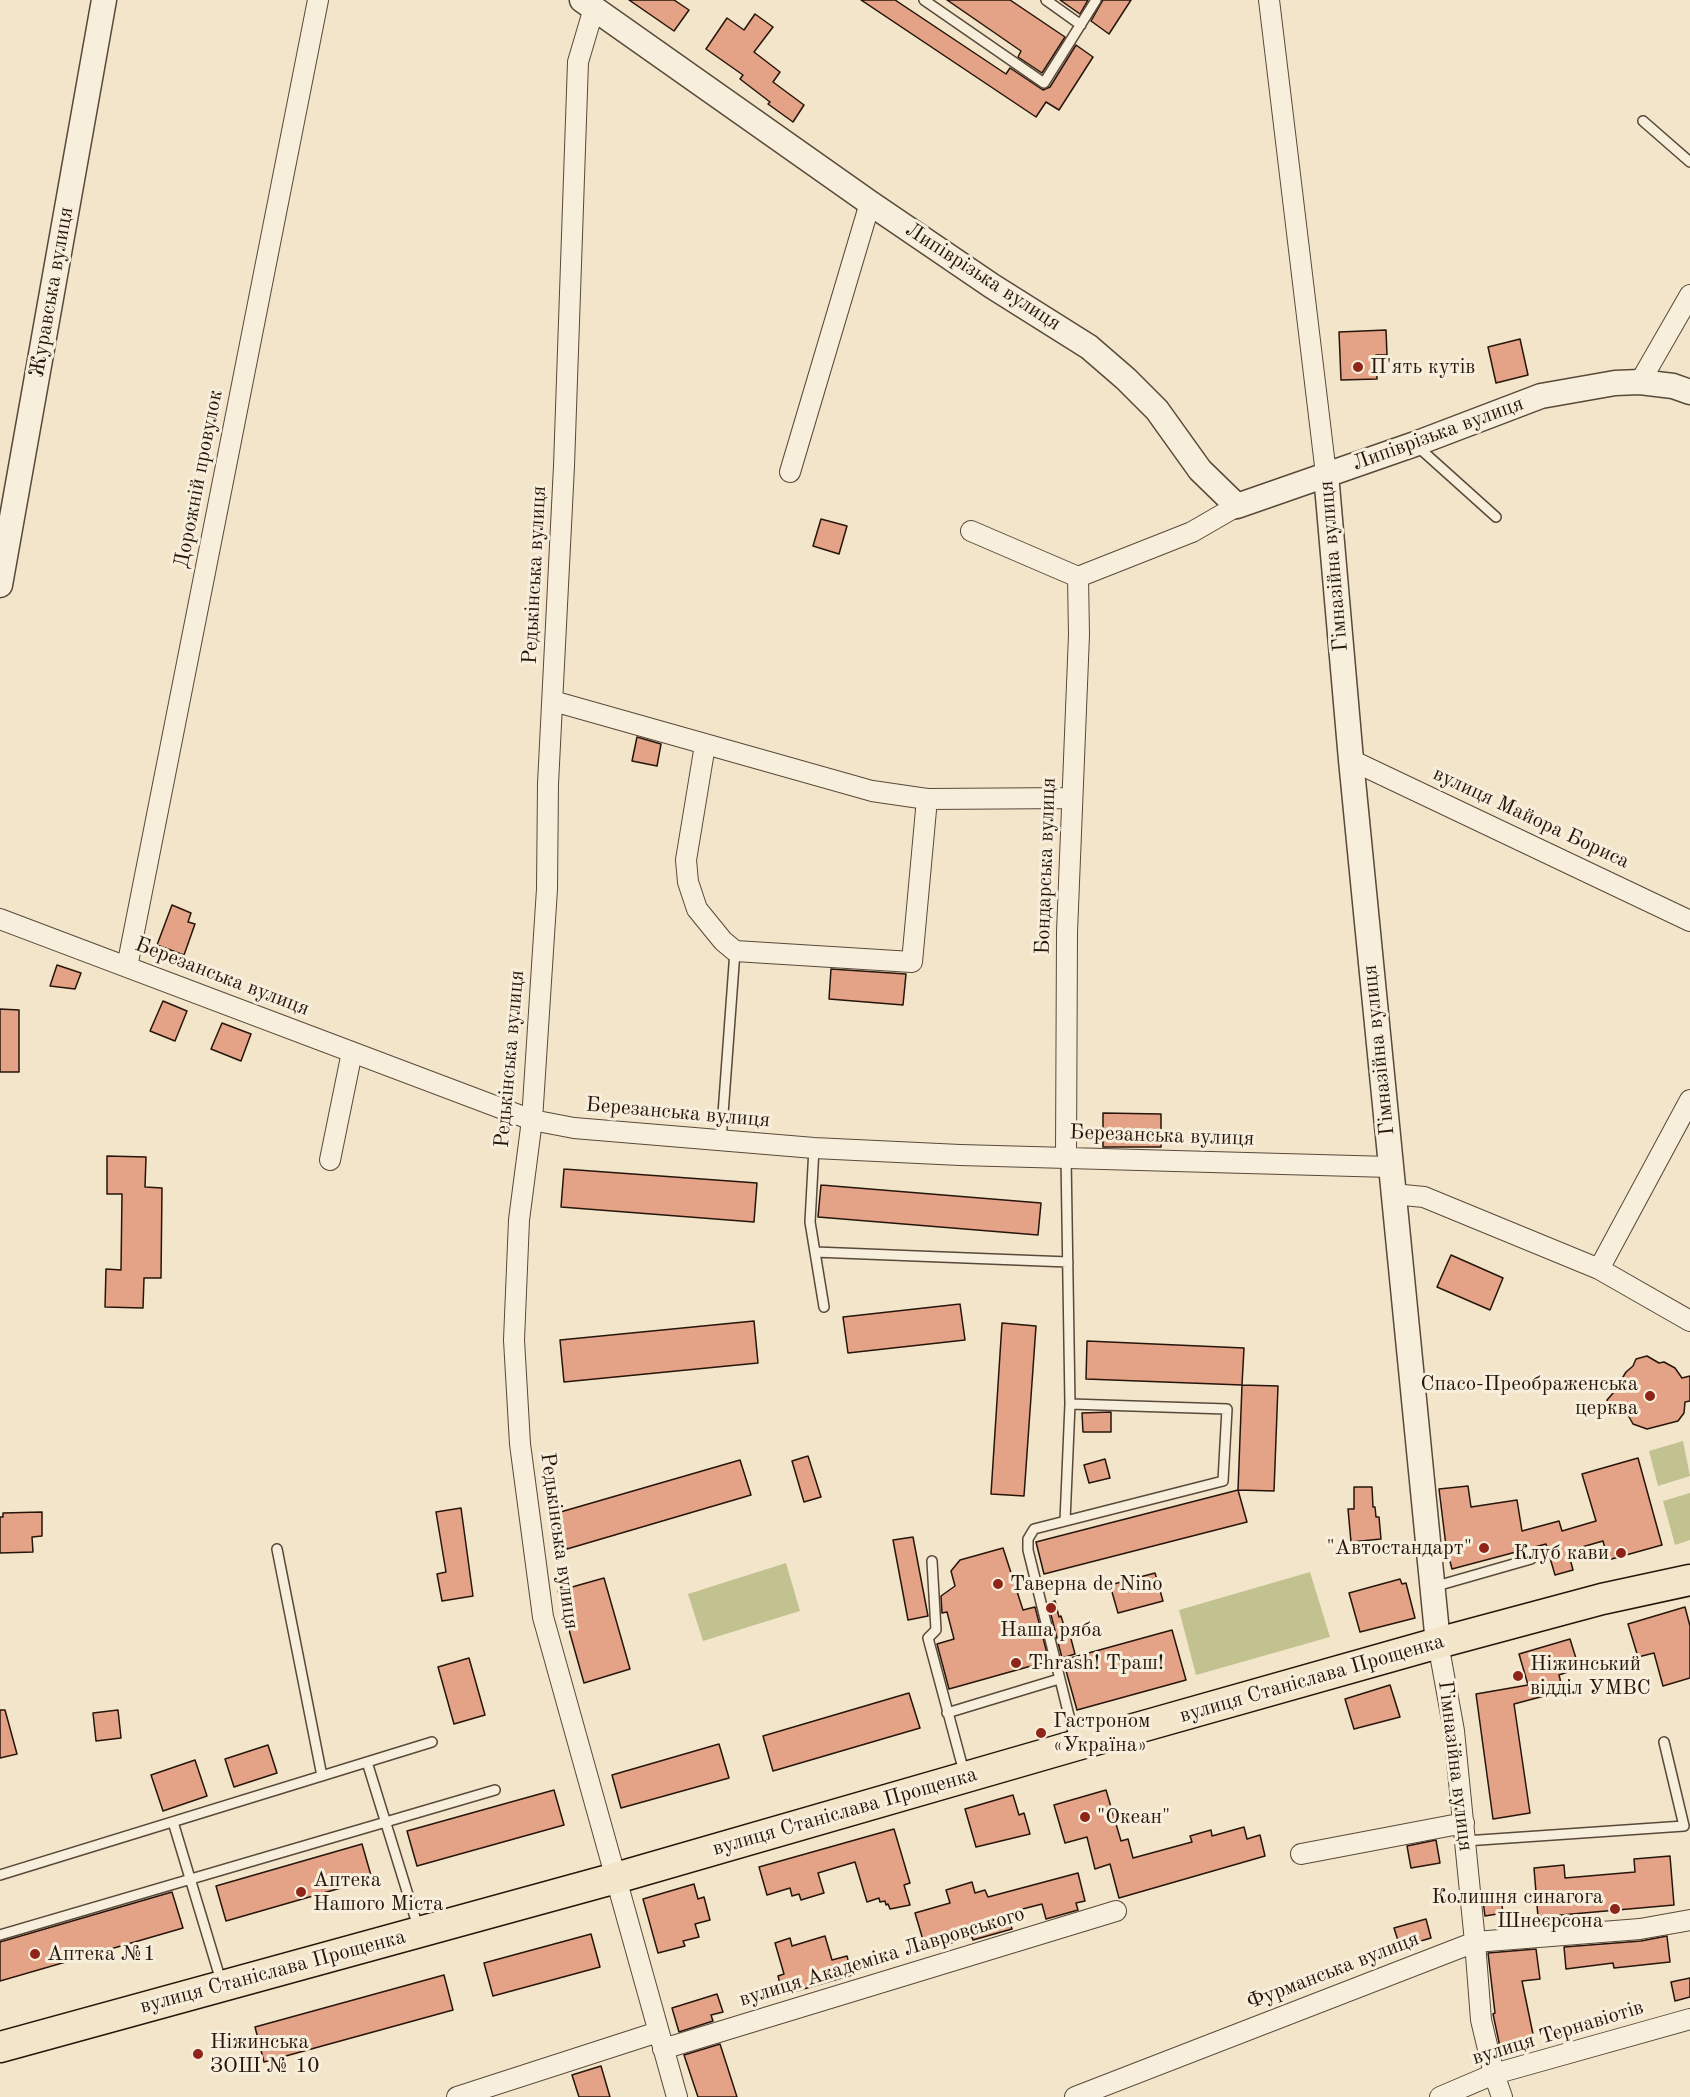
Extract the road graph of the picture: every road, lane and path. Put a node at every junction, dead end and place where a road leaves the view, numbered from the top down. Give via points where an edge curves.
1 (104, 0) edge
2 (318, 0) edge
3 (924, 0) edge
4 (1046, 0) edge
5 (1096, 0) edge
6 (1269, 0) edge
7 (588, 4) edge
8 (1081, 25) junction
9 (1643, 121) dead end
10 (1690, 162) edge
11 (870, 203) junction
12 (1690, 295) edge
13 (1640, 382) junction
14 (1690, 392) edge
15 (1415, 444) junction
16 (790, 472) dead end
17 (1326, 474) junction
18 (1237, 506) junction
19 (1497, 517) dead end
20 (971, 531) dead end
21 (1078, 577) junction
22 (0, 585) edge
23 (553, 701) junction
24 (705, 745) junction
25 (1351, 760) junction
26 (1072, 798) junction
27 (927, 799) junction
28 (0, 919) edge
29 (1690, 921) edge
30 (735, 951) junction
31 (127, 967) junction
32 (352, 1052) junction
33 (1690, 1100) edge
34 (532, 1120) junction
35 (721, 1141) junction
36 (814, 1148) junction
37 (1066, 1158) junction
38 (330, 1160) dead end
39 (1390, 1167) junction
40 (1393, 1194) junction
41 (814, 1252) junction
42 (1068, 1262) junction
43 (1599, 1269) junction
44 (824, 1307) dead end
45 (1690, 1321) edge
46 (1070, 1404) junction
47 (1065, 1521) junction
48 (277, 1549) dead end
49 (1531, 1559) dead end
50 (932, 1561) dead end
51 (1690, 1580) edge
52 (1433, 1587) junction
53 (1437, 1643) junction
54 (1059, 1679) junction
55 (947, 1713) junction
56 (432, 1742) dead end
57 (1664, 1742) dead end
58 (1077, 1745) junction
59 (367, 1762) junction
60 (322, 1776) junction
61 (966, 1778) junction
62 (495, 1790) dead end
63 (173, 1822) junction
64 (385, 1823) junction
65 (1465, 1832) junction
66 (1301, 1854) dead end
67 (0, 1875) edge
68 (616, 1878) junction
69 (190, 1880) junction
70 (1116, 1911) dead end
71 (1690, 1920) edge
72 (419, 1932) junction
73 (0, 1935) edge
74 (1475, 1942) junction
75 (222, 1986) junction
76 (1690, 2019) edge
77 (660, 2040) junction
78 (0, 2047) edge
79 (1494, 2074) junction
80 (457, 2097) edge
81 (677, 2097) edge
82 (1075, 2097) edge
83 (1440, 2097) edge
84 (1502, 2097) edge

1 - 22 street, Журавська вулиця
2 - 31 street, Дорожній провулок
3 - 8 lane via 1044,83
4 - 8 lane
5 - 8 lane
6 - 17 street, Гімназійна вулиця
7 - 11 street, Липіврізька вулиця
7 - 23 street, Редькінська вулиця via 578,62
9 - 10 lane
11 - 16 street
11 - 18 street, Липіврізька вулиця via 1089,347 1157,410 1200,470
12 - 13 street
13 - 14 street, Липіврізька вулиця
13 - 15 street, Липіврізька вулиця via 1541,396
15 - 17 street, Липіврізька вулиця
15 - 19 lane
17 - 18 street, Липіврізька вулиця
17 - 25 street, Гімназійна вулиця
18 - 21 street via 1192,532
20 - 21 street
21 - 26 street, Бондарська вулиця
23 - 24 street
23 - 34 street, Редькінська вулиця via 547,889
24 - 27 street via 872,791
24 - 30 street via 686,860 688,882 697,909
25 - 29 street, вулиця Майора Бориса
25 - 39 street, Гімназійна вулиця
26 - 27 street
26 - 37 street, Бондарська вулиця
27 - 30 street via 912,962
28 - 31 street, Березанська вулиця
30 - 35 lane
31 - 32 street, Березанська вулиця
32 - 34 street, Березанська вулиця
32 - 38 street
33 - 43 street
34 - 35 street, Березанська вулиця via 574,1128
34 - 68 street, Редькінська вулиця via 519,1220 514,1340 520,1444 543,1617
35 - 36 street, Березанська вулиця
36 - 37 street, Березанська вулиця
36 - 41 lane via 810,1222
37 - 39 street, Березанська вулиця
37 - 42 lane
39 - 40 street, Гімназійна вулиця
40 - 43 street via 1424,1197
40 - 52 street, Гімназійна вулиця
41 - 42 lane
41 - 44 lane
42 - 46 lane
43 - 45 street
46 - 47 lane
46 - 47 lane via 1227,1409 1223,1481
47 - 54 lane via 1034,1529 1028,1539
48 - 60 lane
49 - 52 lane
50 - 55 lane via 936,1630 928,1638
51 - 53 main road, вулиця Станіслава Прощенка
52 - 53 street, Гімназійна вулиця
53 - 58 main road, вулиця Станіслава Прощенка
53 - 65 street, Гімназійна вулиця via 1454,1731
54 - 55 lane
54 - 58 lane
55 - 61 lane
56 - 59 lane
57 - 65 lane via 1684,1826
58 - 61 main road, вулиця Станіслава Прощенка
59 - 60 lane
59 - 64 lane
60 - 63 lane
61 - 68 main road, вулиця Станіслава Прощенка
62 - 64 lane
63 - 67 lane
63 - 69 lane
64 - 69 lane
64 - 72 lane
65 - 66 street
65 - 74 street, Гімназійна вулиця
68 - 72 main road, вулиця Станіслава Прощенка
68 - 77 street, Редькінська вулиця
69 - 73 lane
69 - 75 lane
70 - 77 street, вулиця Академіка Лавровського
71 - 74 street, Фурманська вулиця via 1640,1929
72 - 75 main road, вулиця Станіслава Прощенка
74 - 79 street, Гімназійна вулиця via 1481,2020
74 - 82 street, Фурманська вулиця
75 - 78 main road, вулиця Станіслава Прощенка
76 - 79 street, вулиця Тернавіотів
77 - 80 street, вулиця Академіка Лавровського
77 - 81 street, Редькінська вулиця
79 - 83 street, вулиця Тернавіотів
79 - 84 street, Гімназійна вулиця

